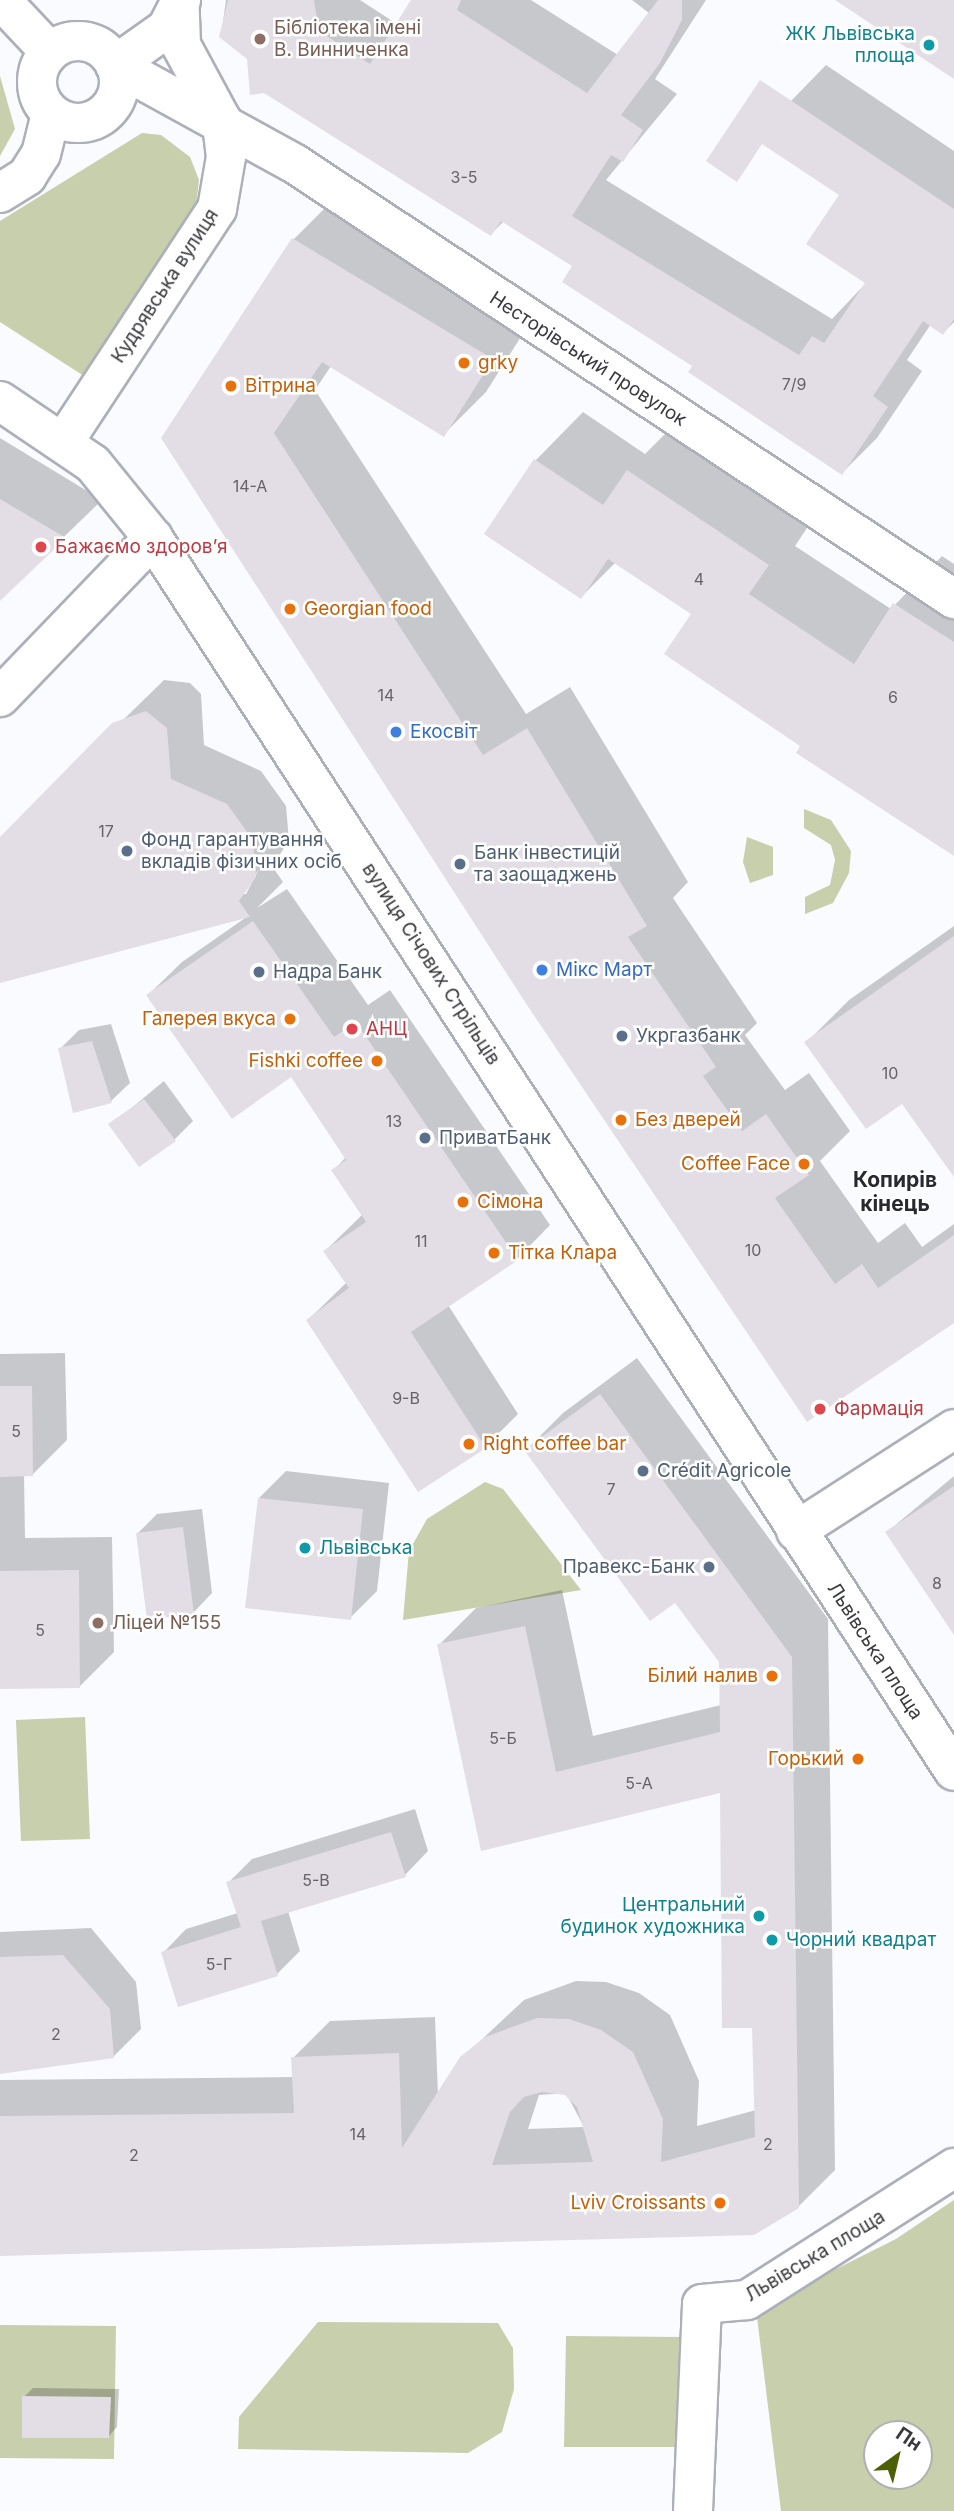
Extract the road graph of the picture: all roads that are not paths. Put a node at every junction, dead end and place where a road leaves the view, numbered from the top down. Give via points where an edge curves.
1 (1, 0) edge
2 (181, 4) edge
3 (50, 52) junction
4 (115, 65) junction
5 (51, 114) junction
6 (221, 118) junction
7 (0, 193) edge
8 (0, 401) edge
9 (65, 440) junction
10 (153, 538) junction
11 (954, 599) edge
12 (0, 697) edge
13 (954, 1429) edge
14 (796, 1531) junction
15 (954, 1771) edge
16 (954, 2168) edge
17 (693, 2511) edge

1 - 3 street
2 - 4 street via 167,28
2 - 6 street, Несторівський провулок via 181,45
3 - 4 street via 85,42
3 - 5 street via 37,89
4 - 5 street via 119,93 103,116 76,123
4 - 6 street, Несторівський провулок
5 - 7 street via 41,154 27,176
6 - 9 street, Кудрявська вулиця via 226,157 217,209
6 - 11 street, Несторівський провулок
8 - 9 street, вулиця Січових Стрільців
9 - 10 street, вулиця Січових Стрільців via 119,489
10 - 12 street
10 - 14 street, вулиця Січових Стрільців
13 - 14 street
14 - 15 street, Львівська площа
16 - 17 street, Львівська площа via 747,2300 702,2304

